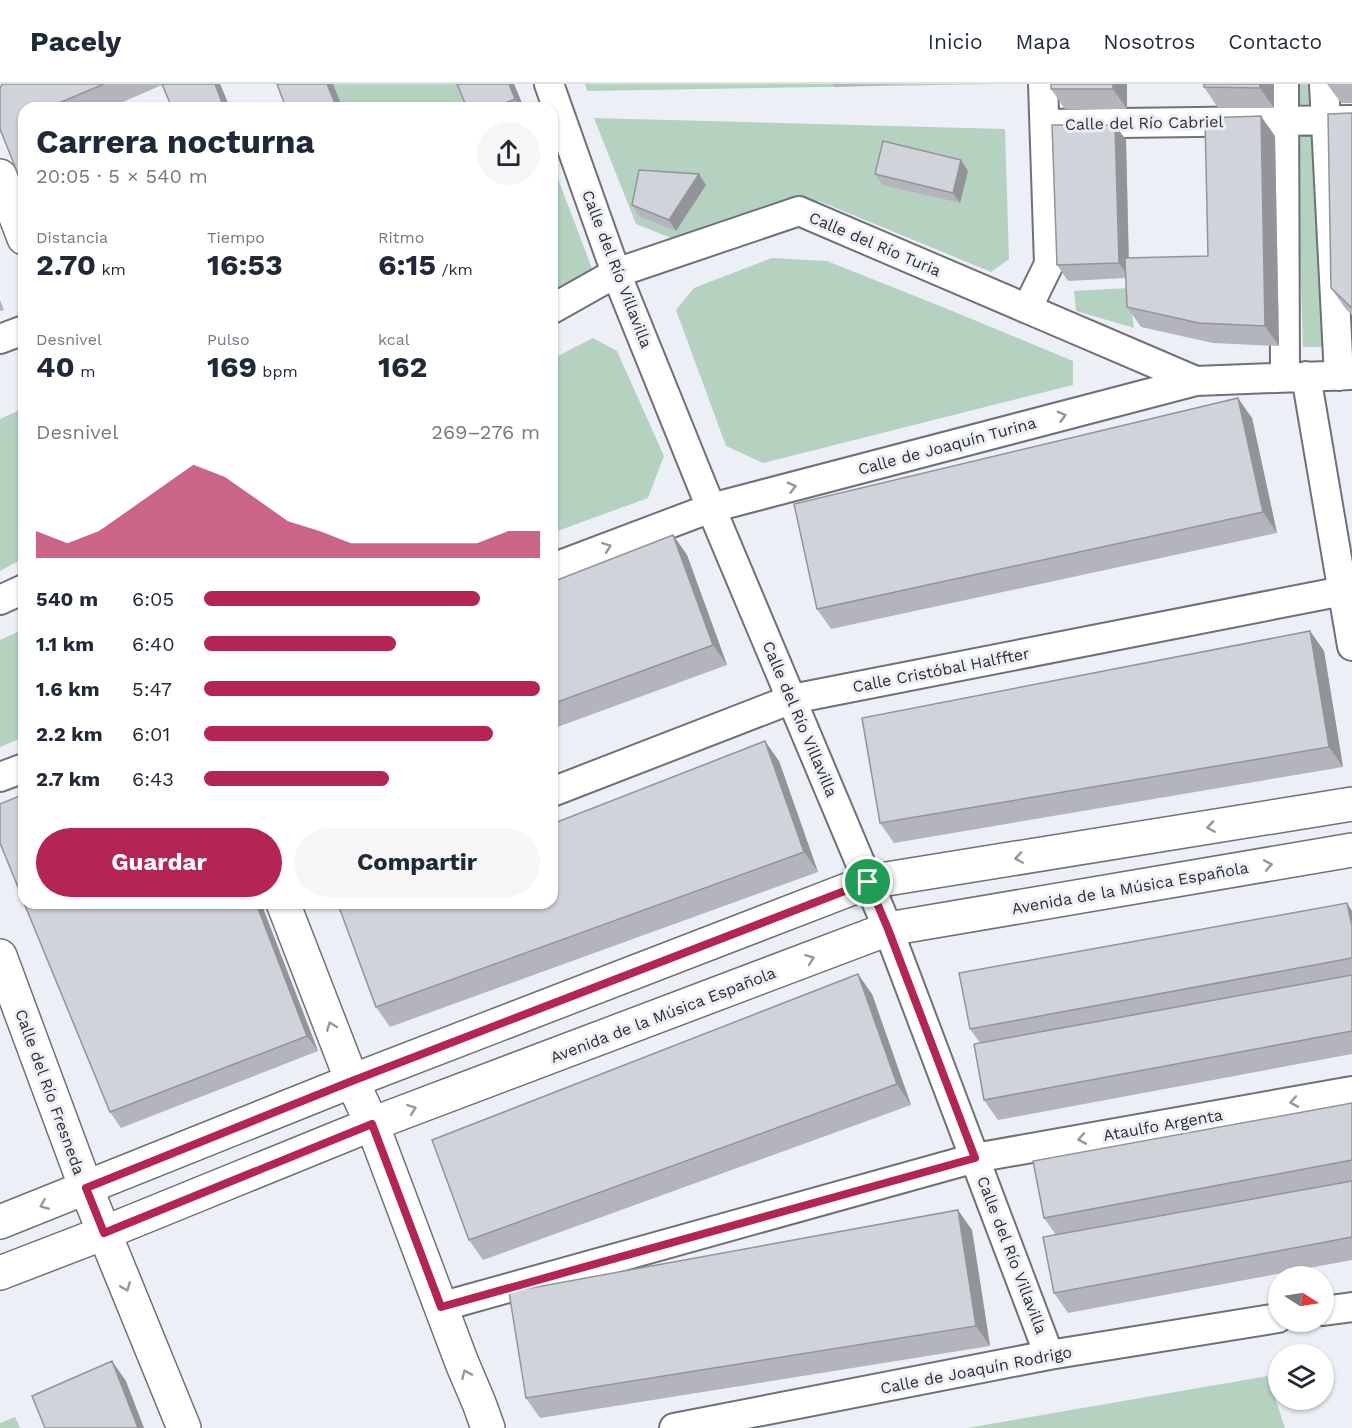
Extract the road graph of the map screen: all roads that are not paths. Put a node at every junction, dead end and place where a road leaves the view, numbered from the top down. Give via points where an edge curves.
1 (549, 84) edge
2 (1043, 84) edge
3 (1284, 84) edge
4 (1324, 84) edge
5 (555, 102) edge
6 (558, 109) edge
7 (1339, 120) edge
8 (1284, 121) junction
9 (1045, 124) junction
10 (0, 176) edge
11 (18, 222) edge
12 (616, 273) junction
13 (558, 306) edge
14 (1027, 309) junction
15 (18, 332) edge
16 (0, 339) edge
17 (1346, 375) edge
18 (1295, 377) junction
19 (1196, 381) junction
20 (711, 508) junction
21 (558, 566) edge
22 (1342, 591) junction
23 (18, 592) edge
24 (0, 600) edge
25 (1352, 646) edge
26 (792, 699) junction
27 (18, 770) edge
28 (0, 777) edge
29 (558, 790) edge
30 (1352, 804) edge
31 (1352, 850) edge
32 (868, 882) junction
33 (285, 909) edge
34 (888, 929) junction
35 (0, 956) edge
36 (352, 1081) junction
37 (1352, 1091) edge
38 (372, 1124) junction
39 (975, 1158) junction
40 (86, 1188) junction
41 (0, 1222) edge
42 (104, 1233) junction
43 (0, 1273) edge
44 (441, 1307) junction
45 (1352, 1307) edge
46 (1334, 1309) edge
47 (1268, 1320) edge
48 (1050, 1355) junction
49 (489, 1427) edge
50 (184, 1428) edge
51 (674, 1428) edge

1 - 5 street, Calle del Río Villavilla
2 - 9 street
3 - 8 street
4 - 7 street
6 - 12 street, Calle del Río Villavilla
7 - 8 street, Calle del Río Cabriel
7 - 17 street
8 - 9 street, Calle del Río Cabriel
8 - 18 street
9 - 14 street via 1049,264
10 - 11 street
12 - 13 street, Calle del Río Turia
12 - 14 street, Calle del Río Turia via 799,212
12 - 20 street, Calle del Río Villavilla
14 - 19 street, Calle del Río Turia
15 - 16 street
17 - 18 street, Calle de Joaquín Turina
18 - 19 street, Calle de Joaquín Turina
18 - 22 street
20 -> 19 street, Calle de Joaquín Turina
21 -> 20 street, Calle de Joaquín Turina
20 - 26 street, Calle del Río Villavilla
22 - 25 street
22 - 26 street, Calle Cristóbal Halffter
23 - 24 street
26 - 29 street, Calle Cristóbal Halffter
26 - 32 street, Calle del Río Villavilla
27 - 28 street
30 -> 32 street
34 -> 31 street, Avenida de la Música Española
32 - 34 street, Calle del Río Villavilla
32 - 36 street
36 -> 33 street
38 -> 34 street, Avenida de la Música Española
34 - 39 street, Calle del Río Villavilla
35 - 40 street, Calle del Río Fresneda
36 - 38 street
36 - 40 street
37 -> 39 street, Ataulfo Argenta
38 - 42 street, Avenida de la Música Española
38 - 44 street
39 - 44 street, Ataulfo Argenta
39 - 48 street, Calle del Río Villavilla
40 -> 41 street
40 - 42 street, Calle del Río Fresneda
42 - 43 street, Avenida de la Música Española
42 -> 50 street, Calle del Río Fresneda
49 -> 44 street
45 - 46 street
47 - 48 street, Calle de Joaquín Rodrigo
48 - 51 street, Calle de Joaquín Rodrigo

